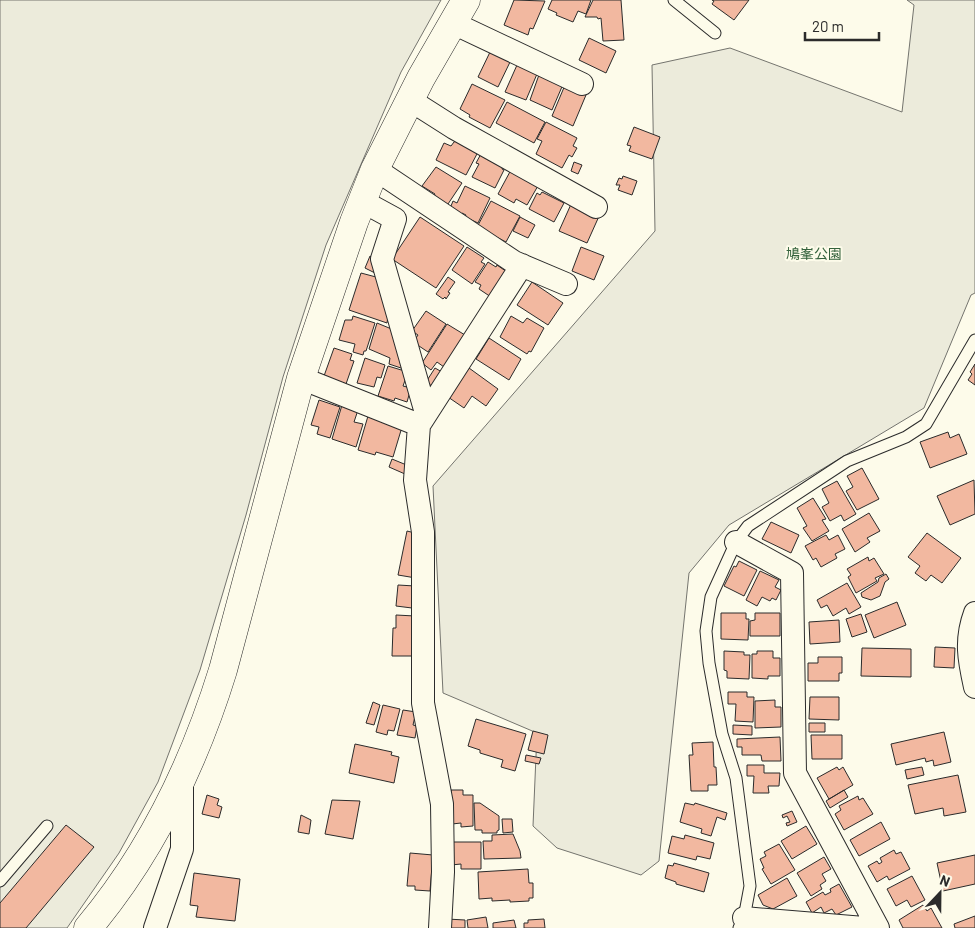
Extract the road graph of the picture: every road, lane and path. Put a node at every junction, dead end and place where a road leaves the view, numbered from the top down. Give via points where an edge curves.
1 (466, 0) edge
2 (674, 0) edge
3 (453, 23) junction
4 (715, 33) dead end
5 (582, 84) dead end
6 (410, 100) junction
7 (376, 170) junction
8 (362, 201) junction
9 (596, 207) dead end
10 (522, 265) junction
11 (566, 284) dead end
12 (975, 340) edge
13 (301, 378) junction
14 (422, 419) junction
15 (736, 542) junction
16 (975, 613) edge
17 (975, 687) edge
18 (182, 778) junction
19 (47, 826) dead end
20 (0, 881) edge
21 (741, 923) edge
22 (88, 928) edge
23 (154, 928) edge
24 (440, 928) edge
25 (864, 928) edge
26 (878, 928) edge

1 - 3 street
2 - 4 lane
3 - 5 street
3 - 6 street
6 - 7 street
6 - 9 street
7 - 8 street
7 - 10 street
8 - 13 street
8 - 14 street via 395,219 382,259
10 - 11 street
10 - 14 street
12 - 15 lane via 926,424 906,437 847,461 748,526
13 - 14 street
13 - 18 street via 210,713
14 - 24 street via 415,480 424,532 423,703 442,804
15 - 21 lane via 711,597 706,631 722,734 736,778 750,886
15 - 26 street via 792,573 794,773
16 - 17 street via 969,628 969,659
18 - 22 street via 129,874
18 - 23 street via 182,849
19 - 20 lane
21 - 25 street

